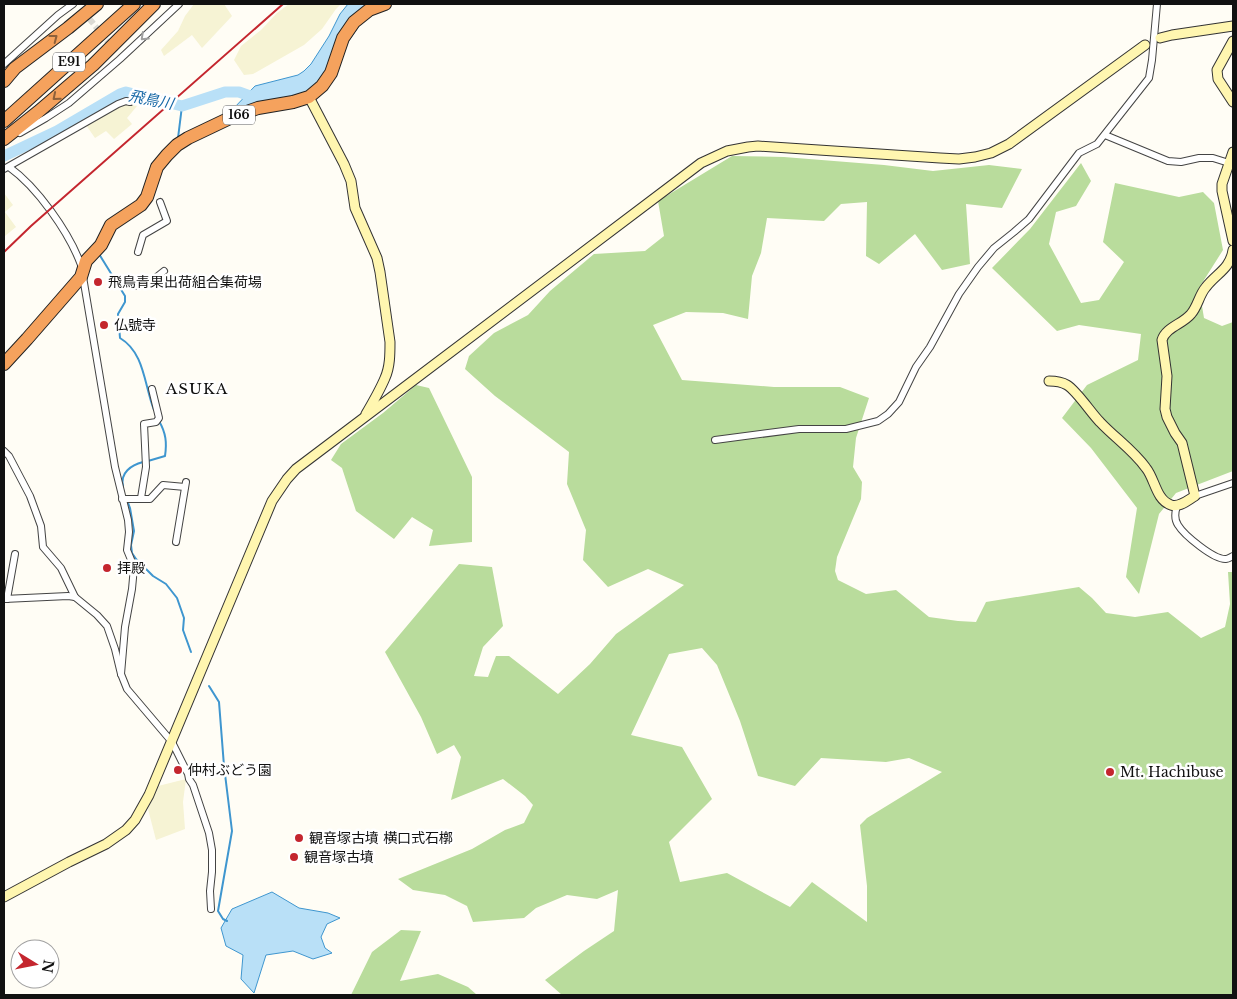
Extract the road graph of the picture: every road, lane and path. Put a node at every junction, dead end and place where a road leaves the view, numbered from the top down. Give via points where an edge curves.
1 (73, 4) edge
2 (97, 4) edge
3 (130, 4) edge
4 (134, 4) edge
5 (154, 4) edge
6 (179, 4) edge
7 (385, 4) edge
8 (1157, 4) edge
9 (1233, 26) edge
10 (1160, 38) dead end
11 (1233, 42) edge
12 (1144, 45) dead end
13 (116, 52) tunnel mouth
14 (120, 58) junction
15 (4, 64) edge
16 (4, 81) edge
17 (309, 97) junction
18 (130, 102) dead end
19 (1233, 102) edge
20 (4, 115) edge
21 (4, 121) edge
22 (1105, 135) junction
23 (4, 141) edge
24 (1233, 152) edge
25 (1230, 167) edge
26 (6, 168) edge
27 (160, 202) dead end
28 (1233, 241) edge
29 (1233, 250) edge
30 (138, 252) dead end
31 (164, 271) dead end
32 (82, 273) junction
33 (134, 286) dead end
34 (4, 364) edge
35 (1049, 381) dead end
36 (152, 389) dead end
37 (365, 417) junction
38 (715, 440) dead end
39 (4, 451) edge
40 (1233, 483) edge
41 (1195, 496) junction
42 (141, 498) junction
43 (125, 499) junction
44 (1177, 506) junction
45 (176, 542) dead end
46 (15, 554) dead end
47 (1233, 556) edge
48 (75, 597) junction
49 (5, 599) edge
50 (121, 674) junction
51 (172, 742) junction
52 (4, 897) edge
53 (210, 909) dead end

1 - 15 street
16 -> 2 highway via 15,68
3 - 20 highway, E91
4 - 21 highway, E91
5 -> 23 highway via 93,65
6 -> 14 street
7 - 17 highway via 368,10 354,22 343,38 331,73
8 - 22 street via 1149,78
9 - 10 street
11 - 19 street via 1217,70 1218,79
12 - 37 street via 1009,144 991,153 940,158 758,146 727,151 701,163
13 - 14 street
14 - 23 street via 69,103
17 - 32 highway, 166 via 230,118 177,145 157,167 147,197 141,205 111,225 86,261
17 - 37 street via 351,181 355,208 373,246 380,272 390,352 385,378
18 - 26 street via 118,104
22 - 25 street via 1168,161 1213,158
22 - 38 street via 1097,144 1079,153 1029,219 994,248 978,267 916,367 899,402 888,414 878,421 846,429 799,429
24 - 25 street
25 - 28 street via 1222,191
26 - 32 street via 21,175 52,212 77,254
27 - 30 street via 167,222 142,235
29 - 41 street via 1227,266 1205,287 1190,315 1164,334 1162,340 1165,409 1182,443
31 - 33 street via 151,284
32 - 34 highway, 166
32 - 43 street via 104,408
35 - 44 street via 1067,385 1146,468 1158,494 1170,505
36 - 42 street via 158,420 144,424 146,467
37 - 51 street via 296,469 272,501
39 - 48 street via 30,496 43,547 61,568
40 - 41 street
41 - 44 street
42 - 43 street
42 - 45 street via 150,499 163,485 185,485
43 - 50 street via 129,520 127,550 134,567
44 - 47 street via 1178,525 1187,535 1214,556 1225,559
46 - 49 street
48 - 49 street
48 - 50 street via 107,626
50 - 51 street via 127,689
51 - 52 street via 150,795 126,830 106,844
51 - 53 street via 194,785 209,833 212,850

